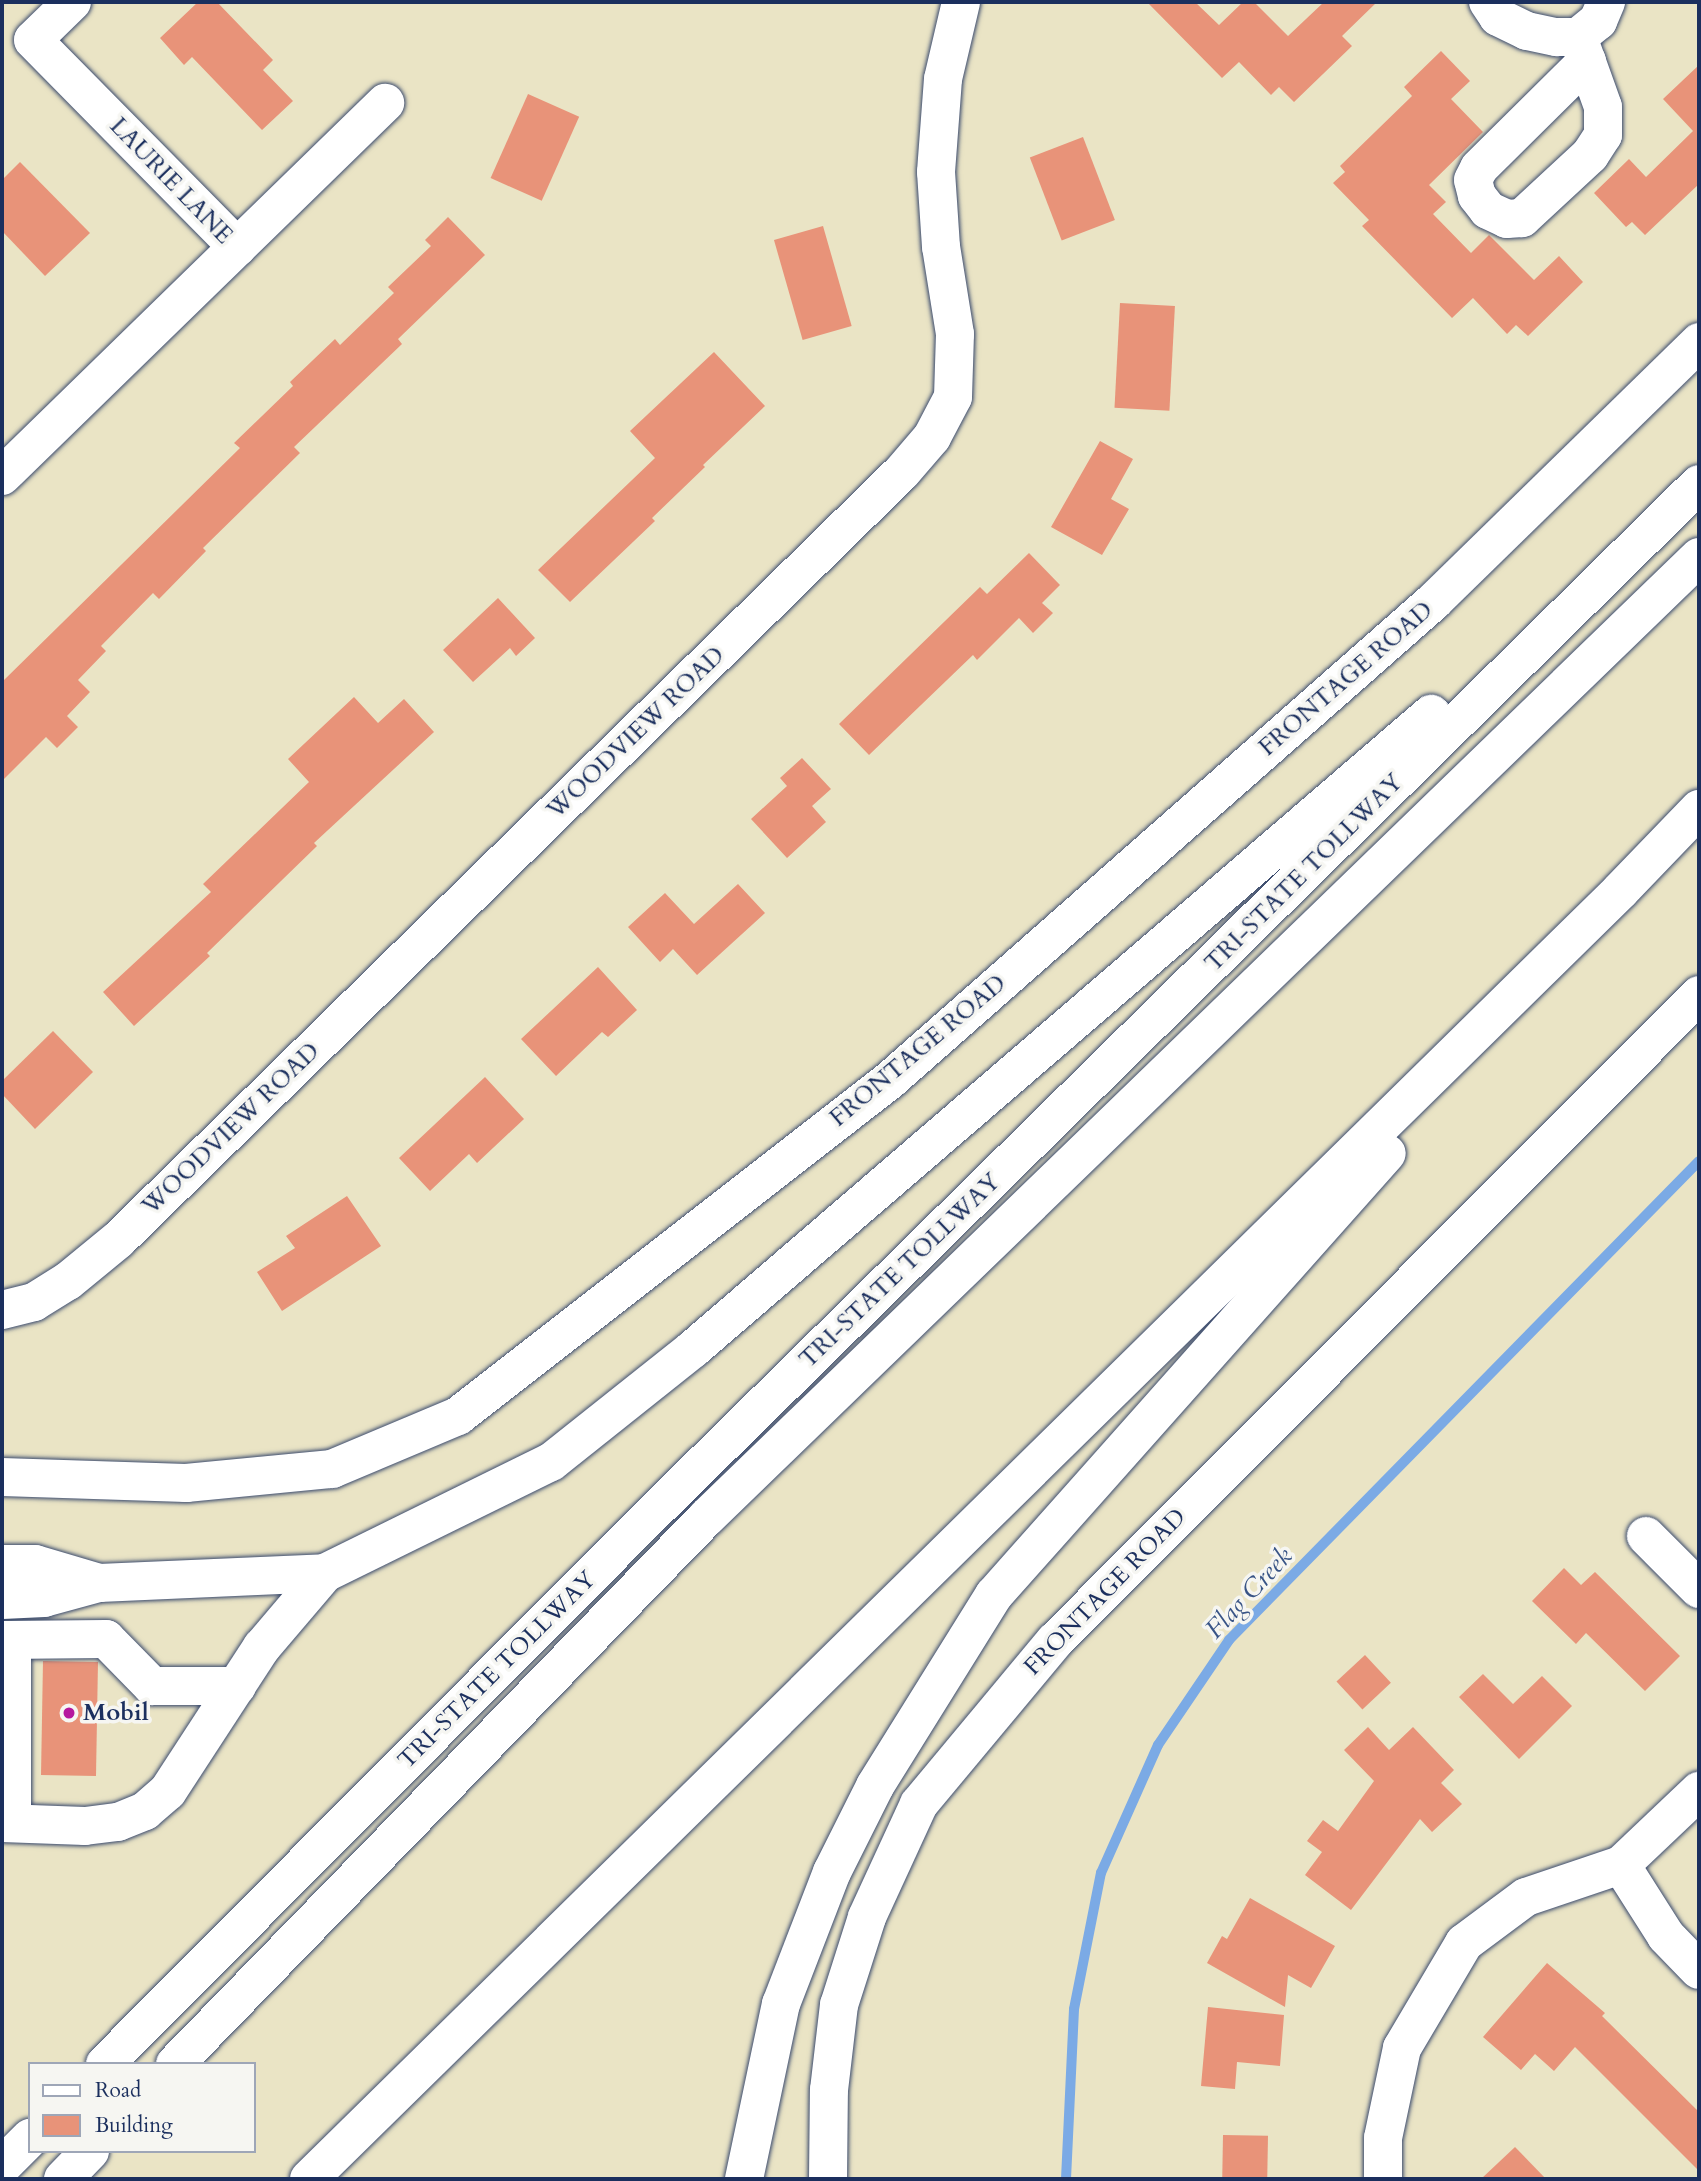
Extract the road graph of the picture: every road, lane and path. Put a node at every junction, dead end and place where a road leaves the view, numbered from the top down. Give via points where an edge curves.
1 (72, 2) edge
2 (961, 2) edge
3 (1488, 2) edge
4 (1606, 2) edge
5 (385, 103) dead end
6 (237, 247) junction
7 (1699, 342) edge
8 (2, 476) edge
9 (1699, 484) edge
10 (1642, 537) junction
11 (1699, 557) edge
12 (1699, 809) edge
13 (1620, 891) junction
14 (1699, 995) edge
15 (2, 1310) edge
16 (2, 1477) edge
17 (1646, 1536) dead end
18 (2, 1564) edge
19 (325, 1573) junction
20 (99, 1583) junction
21 (1699, 1589) edge
22 (2, 1600) edge
23 (7, 1640) edge
24 (237, 1686) junction
25 (1699, 1791) edge
26 (7, 1823) edge
27 (1621, 1865) junction
28 (1699, 1970) edge
29 (107, 2062) edge
30 (177, 2062) edge
31 (28, 2140) edge
32 (88, 2153) edge
33 (2, 2166) edge
34 (63, 2179) edge
35 (309, 2179) edge
36 (744, 2179) edge
37 (828, 2179) edge
38 (1383, 2179) edge

1 - 6 main road, LAURIE LANE via 33,40
2 - 15 main road, WOODVIEW ROAD via 943,79 936,172 941,247 955,334 953,397 932,437 902,472 118,1240 34,1302
3 - 4 main road via 1498,17 1527,32 1556,37 1583,49
5 - 6 main road
6 - 8 main road, LAURIE LANE
7 - 16 main road, FRONTAGE ROAD via 1434,601 890,1080 458,1416 332,1469 186,1483
9 - 10 main road, TRI-STATE TOLLWAY
10 - 19 main road via 1242,874 693,1349 551,1462
10 - 29 main road, TRI-STATE TOLLWAY via 651,1514
11 - 30 main road, TRI-STATE TOLLWAY via 706,1518
12 - 13 main road
13 - 35 main road
13 - 36 main road via 994,1595 876,1786 832,1872 781,2004
14 - 37 main road, FRONTAGE ROAD via 1055,1641 919,1804 867,1917 839,2005 829,2090
17 - 21 main road
18 - 20 main road via 35,1564
19 - 20 main road
19 - 24 main road via 262,1647
20 - 22 main road via 44,1598
23 - 24 main road via 106,1639 152,1686
23 - 26 main road
24 - 26 main road via 168,1791 145,1811 118,1822 85,1826
25 - 27 main road
27 - 28 main road via 1666,1936
27 - 38 main road via 1525,1897 1464,1943 1402,2048 1382,2138
31 - 33 main road
32 - 34 main road

